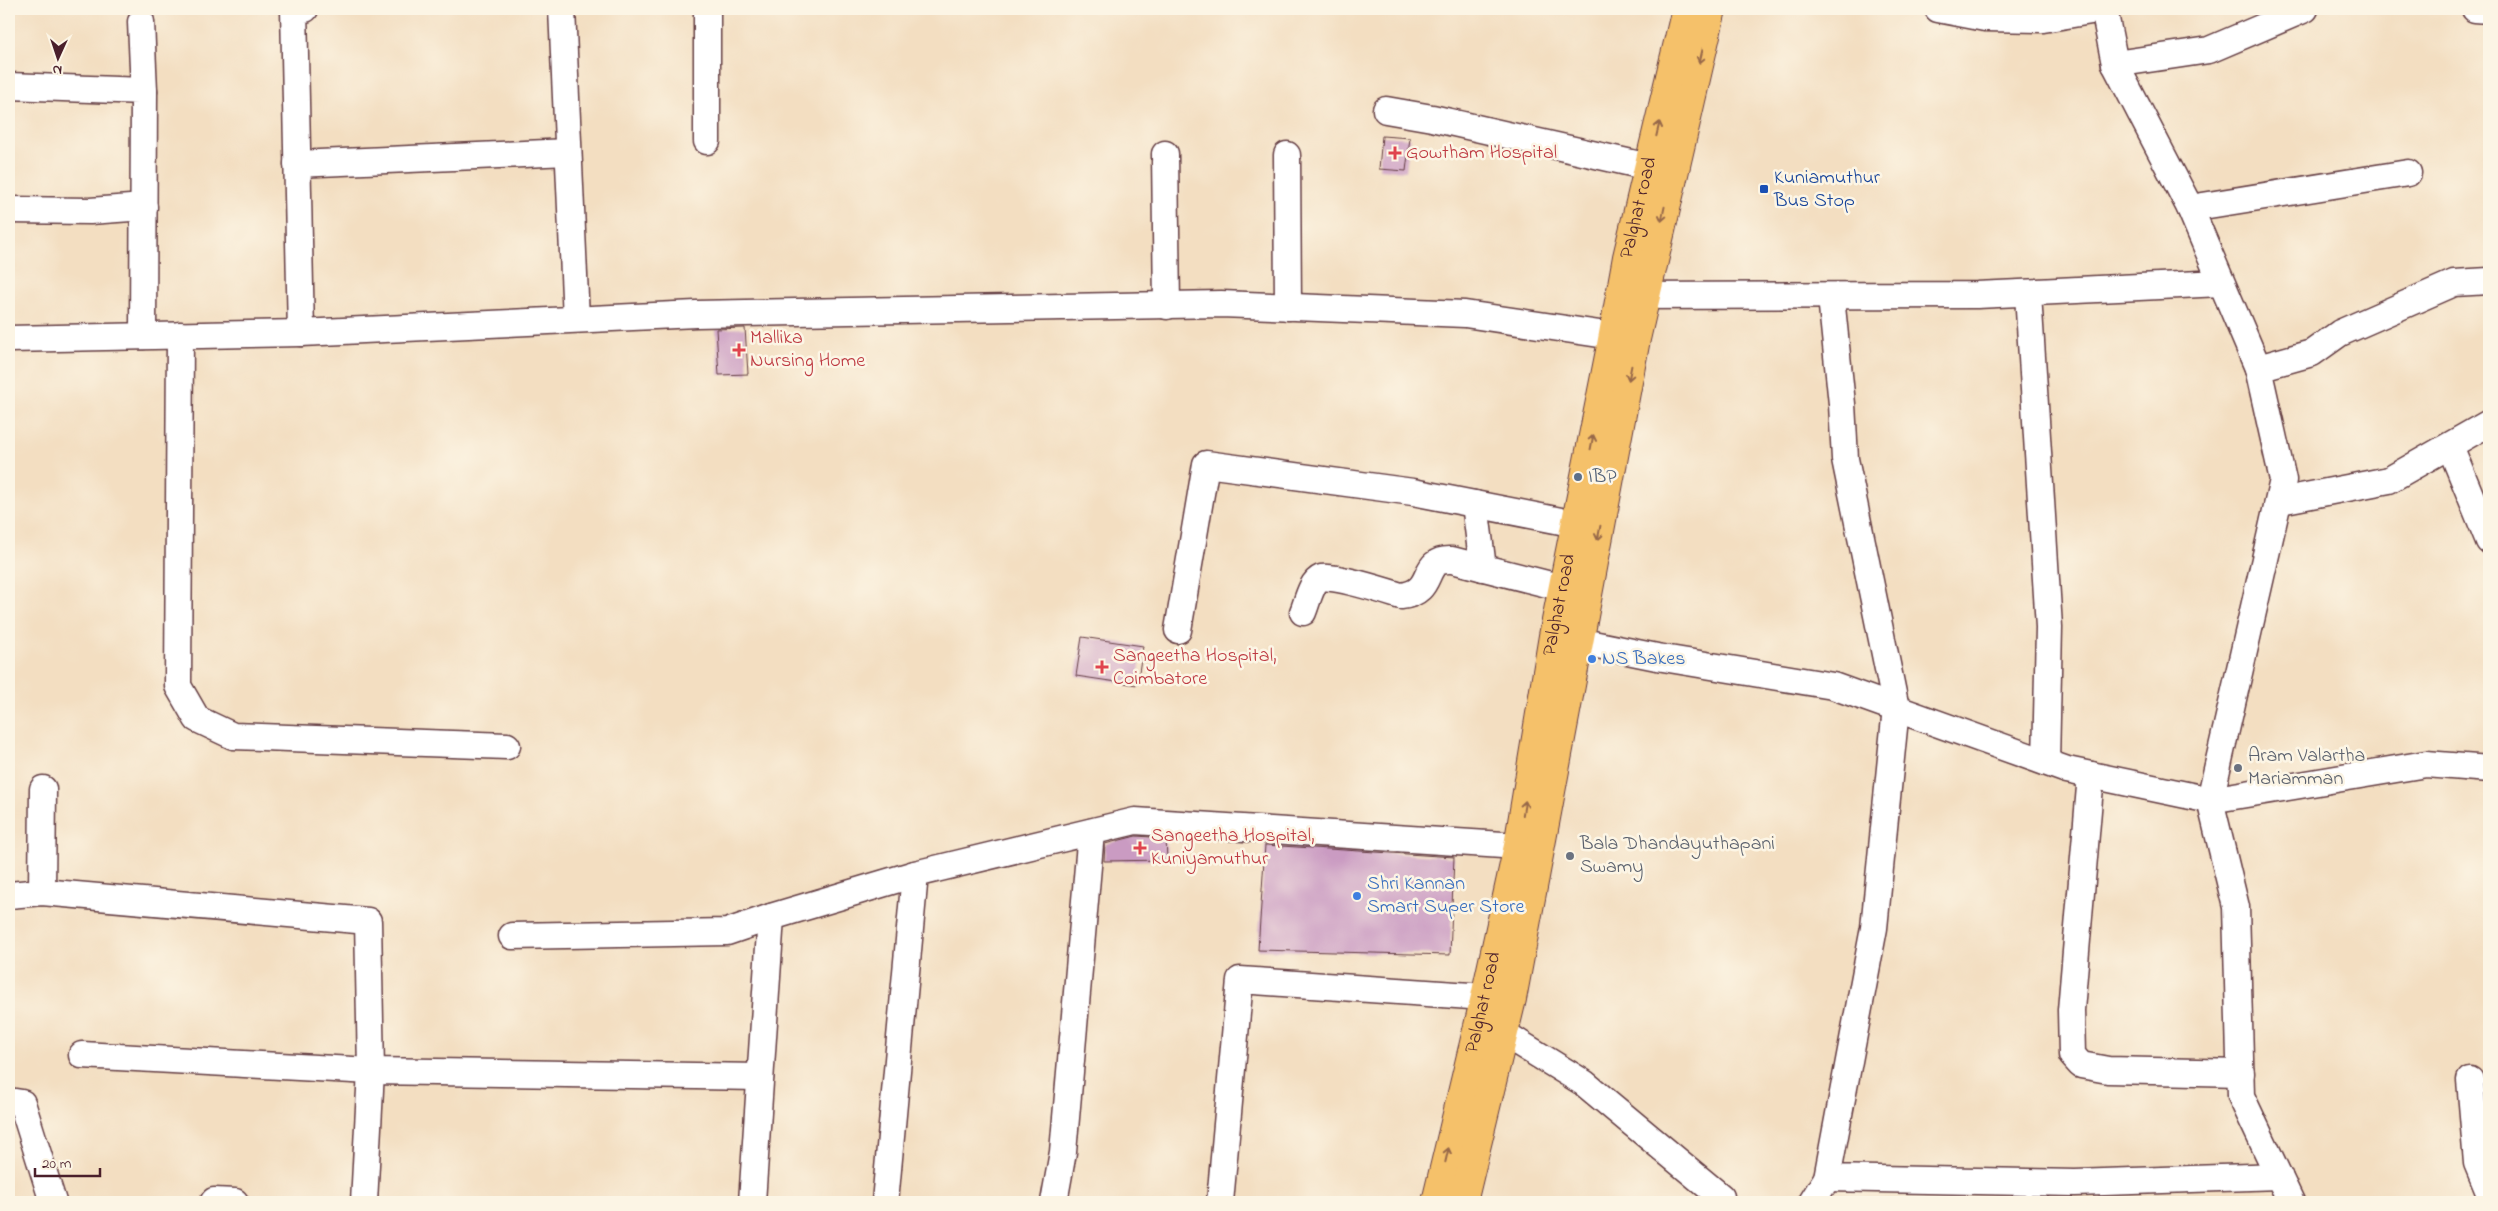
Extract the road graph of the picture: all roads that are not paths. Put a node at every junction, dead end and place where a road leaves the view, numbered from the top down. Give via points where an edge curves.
1 (293, 9) edge
2 (562, 9) edge
3 (707, 9) edge
4 (1686, 9) edge
5 (1712, 9) edge
6 (1938, 9) edge
7 (2103, 9) edge
8 (2305, 9) edge
9 (2475, 9) edge
10 (2489, 10) edge
11 (141, 22) dead end
12 (2115, 64) junction
13 (9, 86) edge
14 (144, 91) junction
15 (1386, 110) dead end
16 (707, 141) dead end
17 (568, 152) junction
18 (1165, 154) dead end
19 (1287, 155) dead end
20 (297, 164) junction
21 (1649, 167) junction
22 (2408, 173) dead end
23 (144, 207) junction
24 (2190, 208) junction
25 (9, 210) edge
26 (2489, 281) edge
27 (2221, 283) junction
28 (2028, 294) junction
29 (1633, 296) junction
30 (1830, 297) junction
31 (1167, 306) junction
32 (1288, 307) junction
33 (576, 319) junction
34 (301, 333) junction
35 (180, 335) junction
36 (143, 336) junction
37 (1625, 337) junction
38 (9, 339) edge
39 (2258, 368) junction
40 (2489, 424) edge
41 (2450, 446) junction
42 (2280, 501) junction
43 (1476, 504) junction
44 (1576, 524) junction
45 (2489, 541) edge
46 (1483, 568) junction
47 (1562, 588) junction
48 (1302, 612) dead end
49 (1178, 630) dead end
50 (1566, 639) junction
51 (1896, 708) junction
52 (507, 746) dead end
53 (2046, 762) junction
54 (2489, 769) edge
55 (2091, 775) junction
56 (43, 789) dead end
57 (2210, 800) junction
58 (1091, 832) junction
59 (1529, 848) junction
60 (915, 874) junction
61 (42, 892) junction
62 (9, 895) edge
63 (771, 917) junction
64 (512, 936) dead end
65 (1485, 997) junction
66 (1503, 1033) junction
67 (82, 1055) dead end
68 (371, 1071) junction
69 (2241, 1073) junction
70 (760, 1077) junction
71 (2470, 1080) dead end
72 (9, 1101) edge
73 (2279, 1176) junction
74 (1826, 1178) junction
75 (2489, 1192) edge
76 (52, 1202) edge
77 (364, 1202) edge
78 (752, 1202) edge
79 (885, 1202) edge
80 (1054, 1202) edge
81 (1220, 1202) edge
82 (1436, 1202) edge
83 (1464, 1202) edge
84 (1716, 1202) edge
85 (1812, 1202) edge
86 (2291, 1202) edge

1 - 20 street
2 - 17 street
3 - 16 street
21 -> 4 main road, Palghat road
5 -> 29 main road, Palghat road
6 - 7 street via 1986,18 2042,19
7 - 12 street
8 - 12 street via 2209,50
9 - 10 street
11 - 14 street
12 - 24 street
13 - 14 street
14 - 23 street
15 - 21 street
17 - 20 street
17 - 33 street
18 - 31 street
19 - 32 street
20 - 34 street
21 - 29 main road, Palghat road via 1627,257
22 - 24 street
23 - 25 street via 90,211
23 - 36 street
24 - 27 street
26 - 39 street via 2454,283 2340,333 2312,353
27 - 28 street
27 - 39 street
28 - 30 street
28 - 53 street via 2049,627
29 - 30 street
29 - 37 main road, Palghat road
30 - 51 street via 1845,460
31 - 32 street
31 - 33 street
32 - 37 street via 1464,314
33 - 34 street
34 - 35 street
35 - 36 street
35 - 52 street via 178,686 197,719 233,736
36 - 38 street
44 -> 37 main road, Palghat road
37 -> 50 main road, Palghat road
39 - 42 street via 2283,480
40 - 41 street
41 - 42 street via 2390,480
41 - 45 street
42 - 57 street
43 - 44 street
43 - 46 street
43 - 49 street via 1413,492 1206,464
44 - 47 main road, Palghat road
46 - 47 street
46 - 48 street via 1442,560 1434,564 1419,592 1401,596 1333,578 1321,578
47 - 50 main road, Palghat road
50 - 51 street via 1833,686
50 - 59 main road, Palghat road
51 - 53 street
51 - 74 street via 1874,928
53 - 55 street
54 - 57 street via 2426,764
55 - 57 street
55 - 69 street via 2071,1010 2072,1055 2081,1065 2108,1070
56 - 61 street
57 - 69 street via 2236,907
58 - 59 street via 1135,821
58 - 60 street
58 - 80 street via 1063,1152
59 - 65 main road, Palghat road
59 - 66 main road, Palghat road
60 - 63 street
60 - 79 street
61 - 62 street
61 - 68 street via 368,921
63 - 64 street via 727,932
63 - 70 street
65 - 81 street via 1240,980
82 -> 65 main road, Palghat road
66 - 83 main road, Palghat road
66 - 84 street via 1584,1082 1721,1197
67 - 68 street
68 - 70 street
68 - 77 street
69 - 73 street via 2241,1096
70 - 78 street
71 - 75 street via 2477,1163
72 - 76 street via 22,1103
73 - 74 street via 2076,1182
73 - 86 street
74 - 85 street

